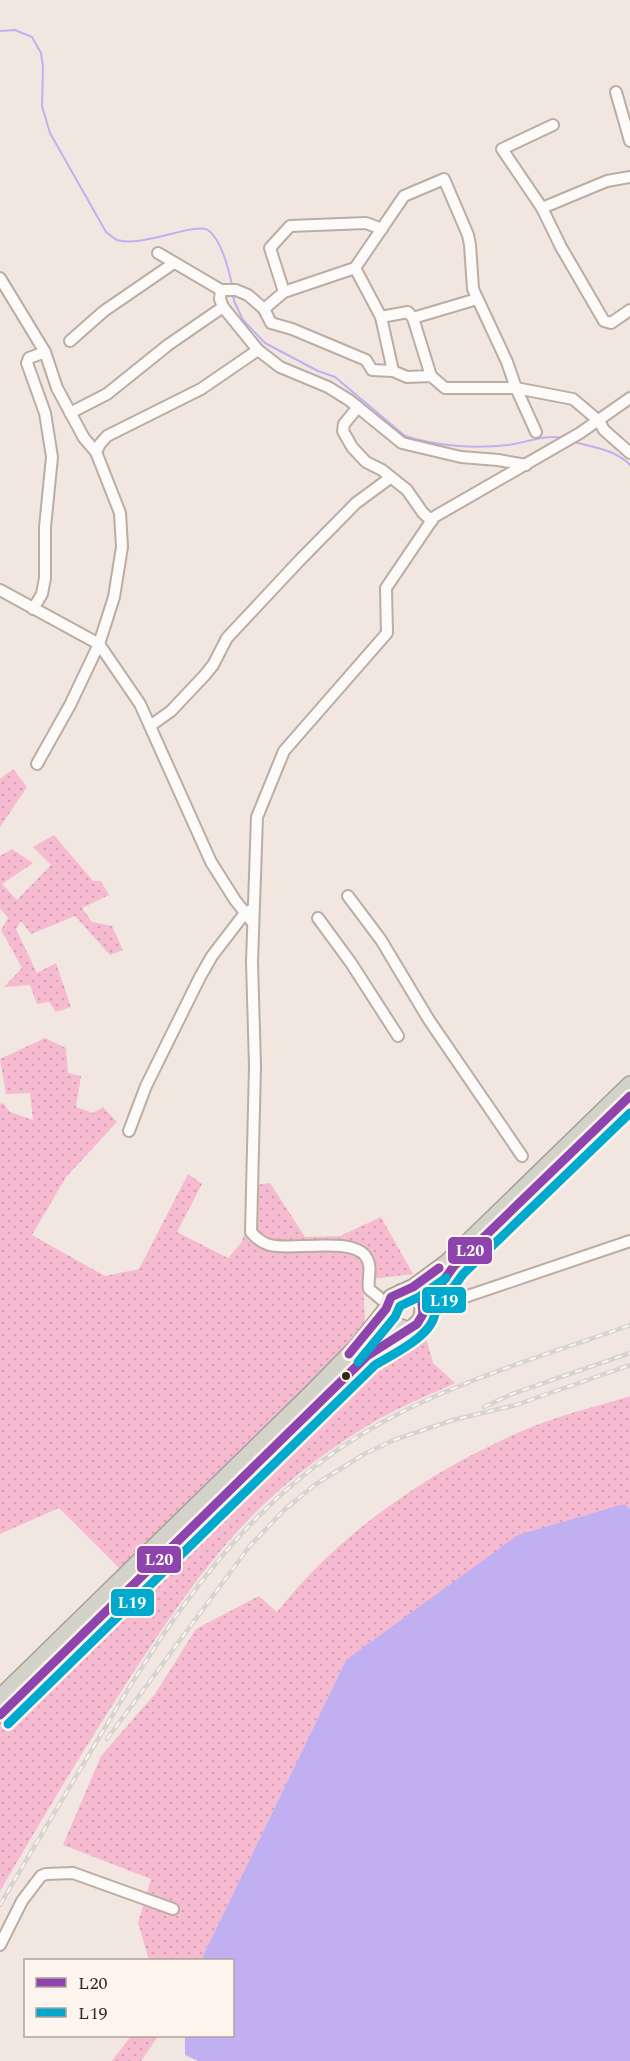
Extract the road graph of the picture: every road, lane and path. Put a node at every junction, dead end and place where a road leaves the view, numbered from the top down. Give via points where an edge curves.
1 (616, 92) dead end
2 (553, 124) dead end
3 (630, 141) edge
4 (630, 177) edge
5 (542, 208) junction
6 (382, 229) junction
7 (158, 253) dead end
8 (174, 263) junction
9 (355, 268) junction
10 (0, 278) edge
11 (228, 290) junction
12 (284, 292) junction
13 (477, 299) junction
14 (223, 307) junction
15 (264, 309) junction
16 (630, 310) edge
17 (381, 317) junction
18 (413, 318) junction
19 (70, 341) dead end
20 (258, 350) junction
21 (45, 352) junction
22 (393, 371) junction
23 (431, 376) junction
24 (516, 388) junction
25 (630, 398) edge
26 (358, 408) junction
27 (70, 413) junction
28 (599, 421) junction
29 (536, 432) dead end
30 (96, 452) junction
31 (630, 453) edge
32 (526, 465) junction
33 (390, 478) junction
34 (432, 521) junction
35 (0, 590) edge
36 (33, 609) junction
37 (99, 644) junction
38 (150, 726) junction
39 (36, 764) dead end
40 (348, 896) dead end
41 (250, 910) junction
42 (318, 918) dead end
43 (398, 1036) dead end
44 (630, 1084) edge
45 (630, 1096) edge
46 (129, 1131) dead end
47 (522, 1156) dead end
48 (630, 1241) edge
49 (401, 1292) junction
50 (387, 1306) junction
51 (422, 1308) junction
52 (407, 1329) junction
53 (0, 1697) edge
54 (0, 1715) edge
55 (173, 1909) dead end
56 (0, 1945) edge

1 - 3 street
2 - 5 street via 502,149
4 - 5 street via 607,181
5 - 16 street via 604,321 611,323
6 - 9 street
6 - 12 street via 366,223 290,226 270,248
6 - 13 street via 404,196 444,179 468,235
7 - 8 street
8 - 11 street via 204,282
8 - 19 street via 104,311
9 - 12 street
9 - 17 street
10 - 21 street
11 - 14 street via 220,299
11 - 15 street via 248,295
12 - 15 street
13 - 18 street
13 - 24 street
14 - 20 street
14 - 27 street via 107,394
15 - 22 street via 271,323 366,360 372,370
17 - 18 street via 408,312
17 - 22 street
18 - 23 street
20 - 26 street via 280,367 328,387
20 - 30 street via 201,389 107,436
21 - 27 street
21 - 36 street via 29,358 27,363 45,413 52,457 45,578
22 - 23 street via 407,377
23 - 24 street via 445,388
24 - 28 street via 573,399
24 - 29 street
25 - 28 street
26 - 32 street via 402,443 461,457
26 - 33 street via 343,431 366,462
27 - 30 street
28 - 31 street
28 - 32 street
30 - 37 street via 120,513 122,547 114,597
32 - 34 street
33 - 34 street via 407,490
33 - 38 street via 356,503 299,561 227,638 204,676 171,711
34 - 41 street via 386,588 387,633 284,751 257,817
35 - 36 street
36 - 37 street
37 - 38 street via 140,704
37 - 39 street
38 - 41 street via 211,862
40 - 47 street
41 - 46 street via 200,977 146,1086
41 - 50 street via 255,1066 251,1232 270,1245 321,1245 359,1251 369,1263 369,1290
42 - 43 street
44 - 49 highway via 447,1262
45 - 51 highway via 454,1266
48 - 51 street
49 - 50 highway via 391,1297
49 - 51 highway via 418,1298
50 - 52 highway via 388,1318 394,1325
50 - 53 highway via 358,1345 311,1393
51 - 52 highway via 417,1324
52 - 54 highway via 367,1356
55 - 56 street via 73,1873 46,1874 22,1901

